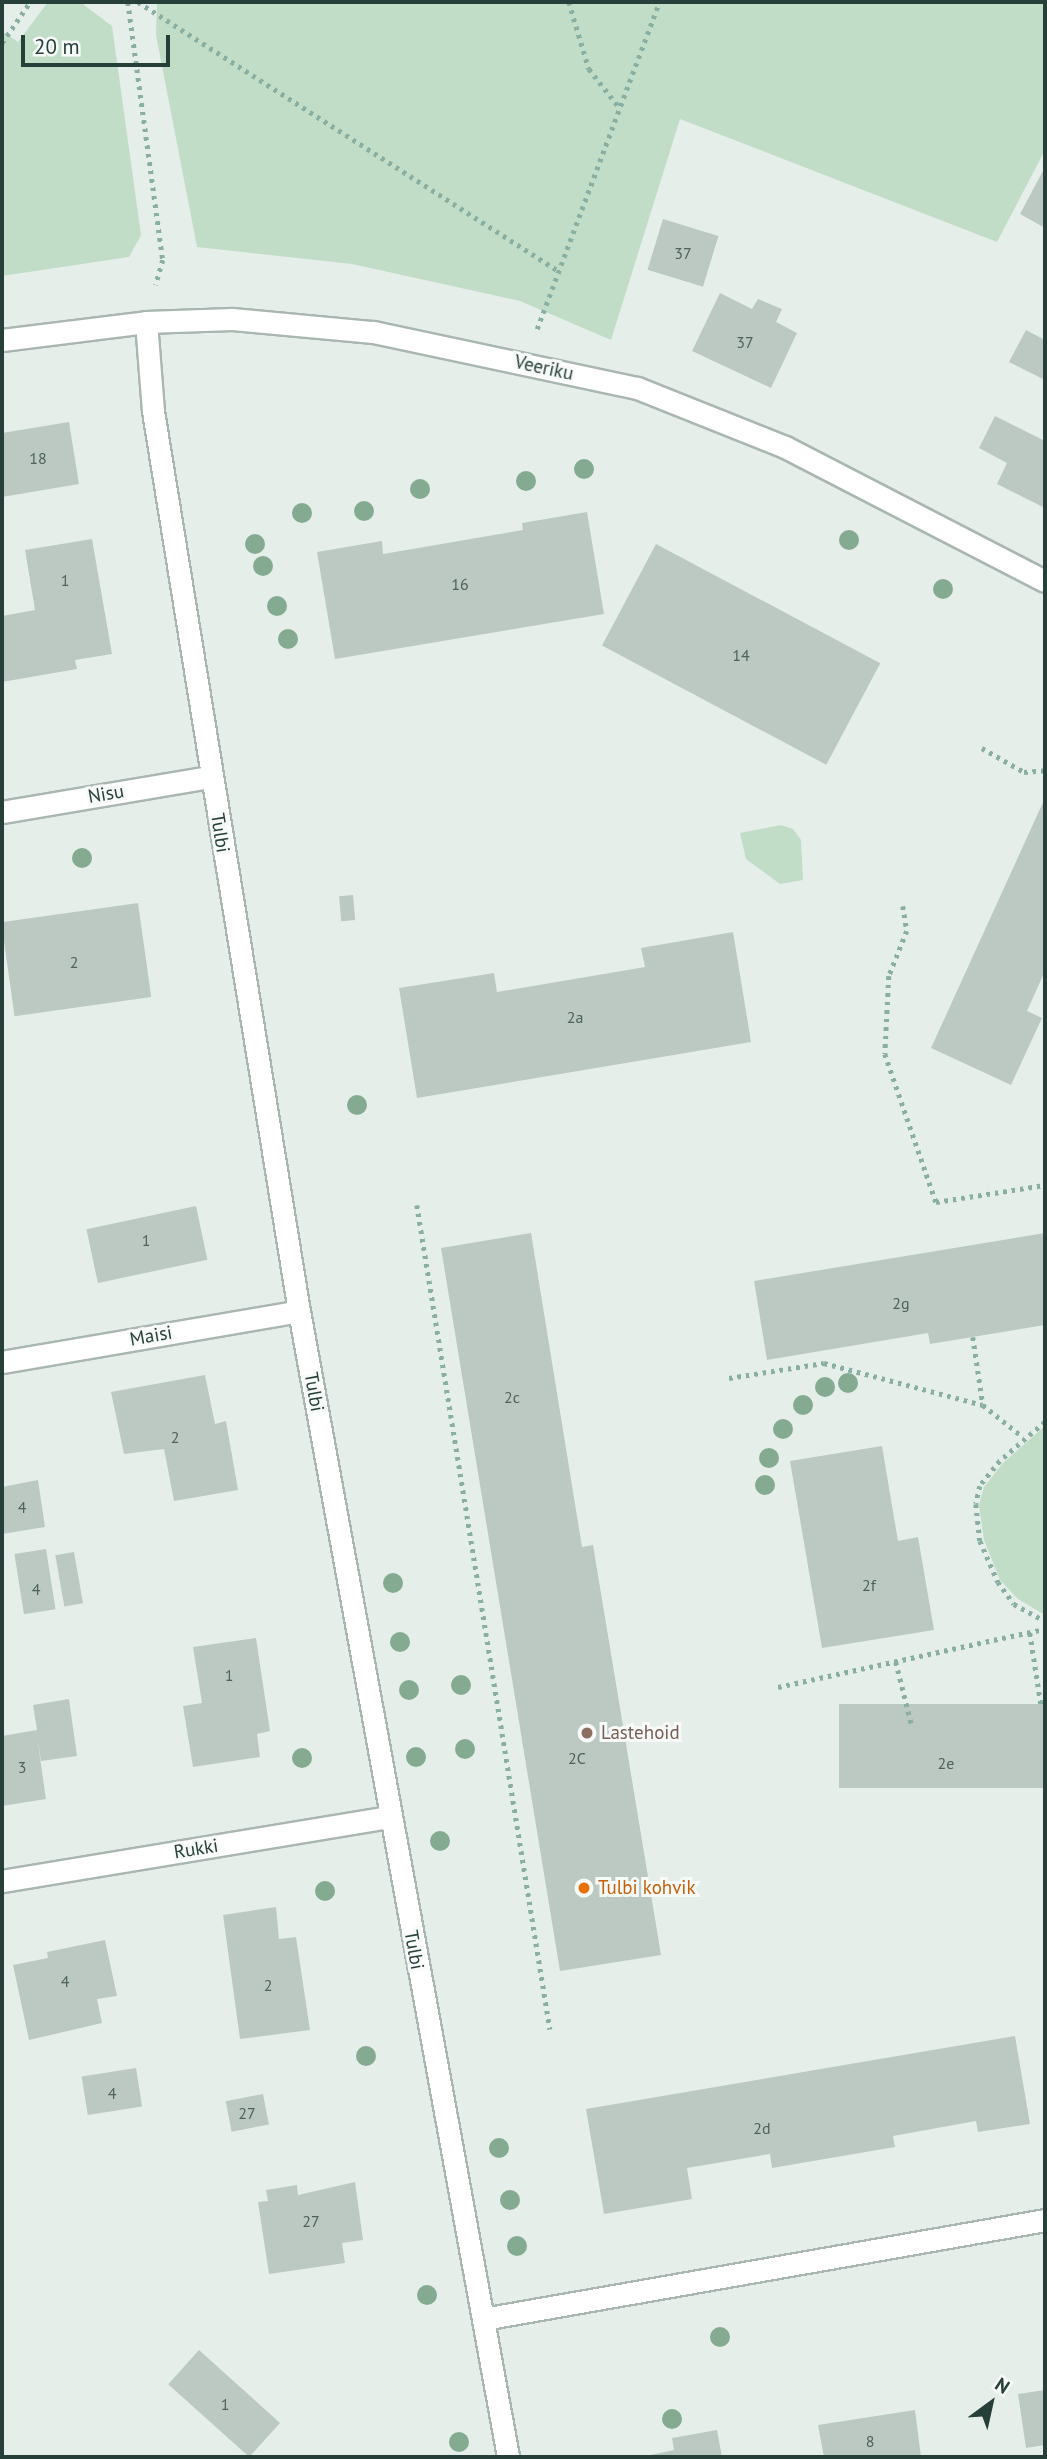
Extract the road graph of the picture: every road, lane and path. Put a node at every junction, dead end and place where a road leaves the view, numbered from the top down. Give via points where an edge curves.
1 (30, 2) edge
2 (128, 2) edge
3 (138, 2) edge
4 (569, 2) edge
5 (659, 2) edge
6 (2, 43) edge
7 (620, 108) junction
8 (559, 271) junction
9 (146, 322) junction
10 (2, 340) edge
11 (524, 364) junction
12 (1045, 581) edge
13 (982, 748) dead end
14 (1045, 770) edge
15 (211, 777) junction
16 (2, 812) edge
17 (903, 906) dead end
18 (1045, 1185) edge
19 (417, 1205) dead end
20 (299, 1311) junction
21 (973, 1337) dead end
22 (2, 1362) edge
23 (729, 1378) dead end
24 (983, 1405) junction
25 (1045, 1422) edge
26 (1023, 1437) junction
27 (1045, 1621) edge
28 (1045, 1629) edge
29 (1030, 1633) junction
30 (895, 1662) junction
31 (778, 1687) dead end
32 (1041, 1704) dead end
33 (912, 1726) dead end
34 (390, 1817) junction
35 (2, 1881) edge
36 (550, 2029) dead end
37 (1045, 2220) edge
38 (483, 2319) junction
39 (508, 2457) edge

1 - 6 path
2 - 9 path via 163,260
3 - 8 path
4 - 7 path via 589,69
5 - 7 path
7 - 8 path
8 - 11 path
9 - 10 street, Veeriku
9 - 11 street, Veeriku via 232,320 373,332
9 - 15 street, Tulbi via 153,411
11 - 12 street, Veeriku via 637,388 785,447
13 - 14 path via 1024,772
15 - 16 street, Nisu
15 - 20 street, Tulbi
17 - 18 path via 907,931 889,976 885,1054 936,1202
19 - 36 path
20 - 22 street, Maisi
20 - 34 street, Tulbi
21 - 24 path
23 - 24 path via 824,1363
24 - 26 path
25 - 26 path
26 - 27 path via 981,1486 976,1523 998,1582 1014,1604
28 - 29 path
29 - 30 path
29 - 32 path
30 - 31 path
30 - 33 path
34 - 35 street, Rukki
34 - 38 street, Tulbi
37 - 38 street
38 - 39 street, Tulbi

